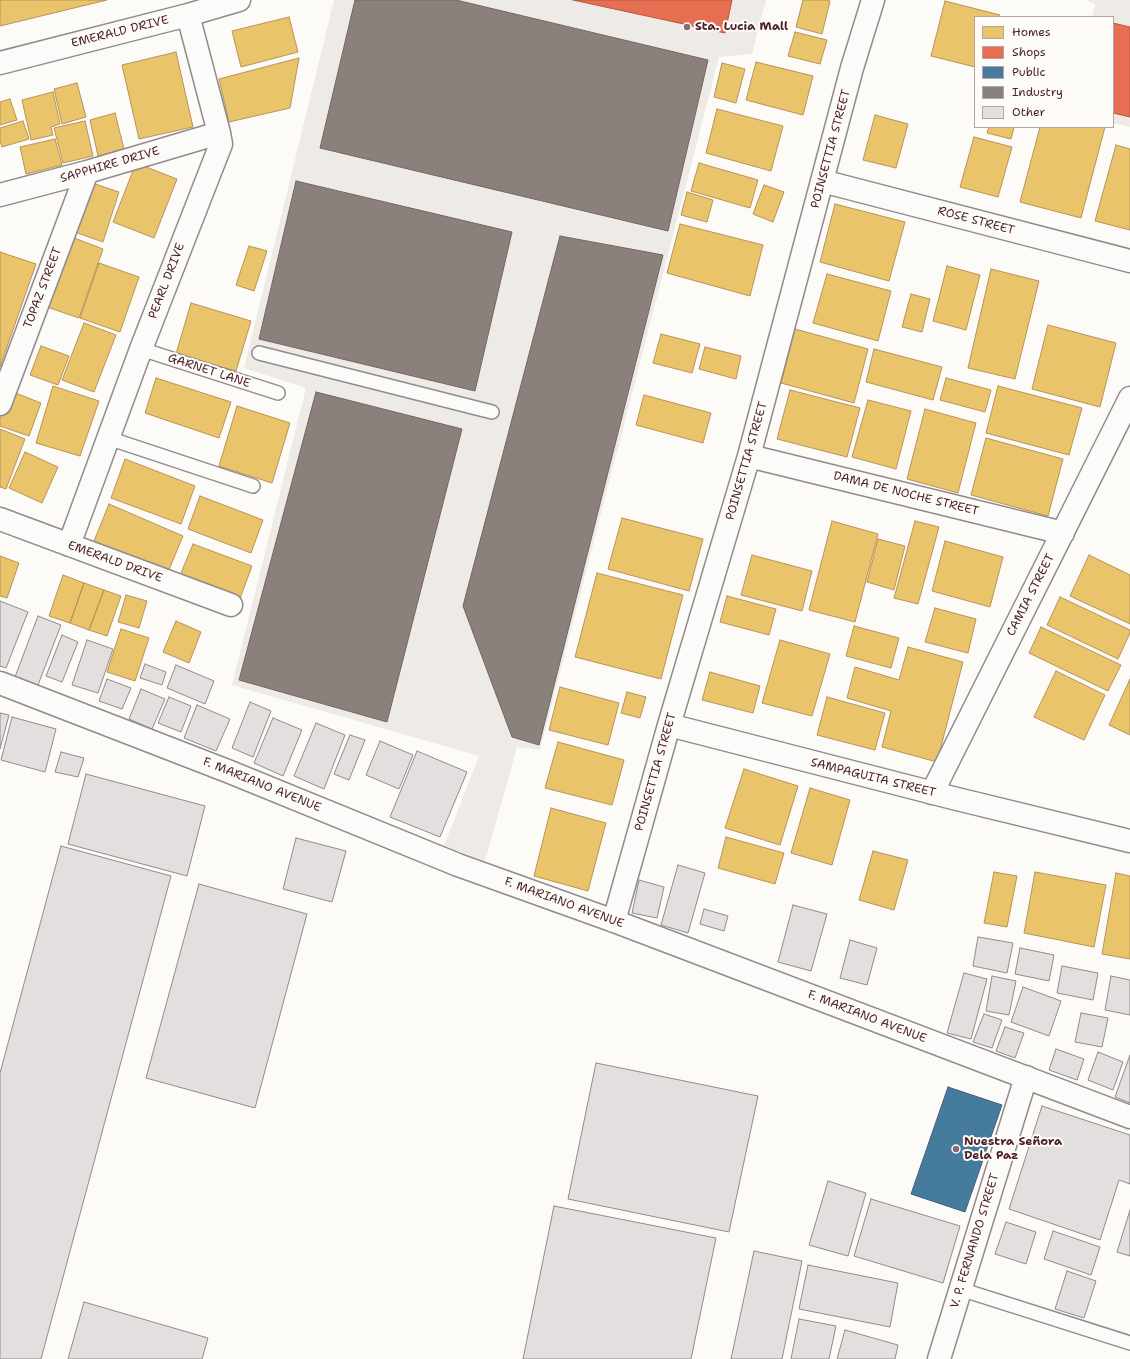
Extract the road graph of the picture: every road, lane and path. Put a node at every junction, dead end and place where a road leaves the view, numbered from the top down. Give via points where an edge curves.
1 (239, 0) edge
2 (873, 0) edge
3 (188, 15) junction
4 (0, 63) edge
5 (219, 132) junction
6 (87, 172) junction
7 (822, 181) junction
8 (0, 194) edge
9 (1130, 261) edge
10 (141, 348) junction
11 (259, 353) dead end
12 (278, 393) dead end
13 (1130, 398) edge
14 (0, 404) edge
15 (492, 412) dead end
16 (108, 438) junction
17 (749, 456) junction
18 (253, 486) dead end
19 (0, 519) edge
20 (1063, 533) junction
21 (69, 545) junction
22 (231, 605) dead end
23 (0, 683) edge
24 (669, 725) junction
25 (932, 793) junction
26 (1130, 841) edge
27 (614, 921) junction
28 (1026, 1077) junction
29 (1130, 1117) edge
30 (960, 1289) junction
31 (1130, 1343) edge
32 (939, 1359) edge

1 - 3 street, EMERALD DRIVE
2 - 7 street, POINSETTIA STREET
3 - 4 street, EMERALD DRIVE
3 - 5 street, PEARL DRIVE
5 - 6 street, SAPPHIRE DRIVE
5 - 10 street, PEARL DRIVE via 221,144
6 - 8 street, SAPPHIRE DRIVE
6 - 14 street, TOPAZ STREET
7 - 9 street, ROSE STREET
7 - 17 street, POINSETTIA STREET
10 - 12 lane, GARNET LANE
10 - 16 street, PEARL DRIVE
11 - 15 lane
13 - 20 street, CAMIA STREET
16 - 18 lane
16 - 21 street, PEARL DRIVE
17 - 20 street, DAMA DE NOCHE STREET
17 - 24 street, POINSETTIA STREET
19 - 21 street, EMERALD DRIVE
20 - 25 street, CAMIA STREET
21 - 22 street, EMERALD DRIVE
23 - 27 street, F. MARIANO AVENUE via 458,864
24 - 25 street, SAMPAGUITA STREET
24 - 27 street, POINSETTIA STREET
25 - 26 street, SAMPAGUITA STREET
27 - 28 street, F. MARIANO AVENUE
28 - 29 street, F. MARIANO AVENUE
28 - 30 street, V. P. FERNANDO STREET
30 - 31 lane
30 - 32 street, V. P. FERNANDO STREET

